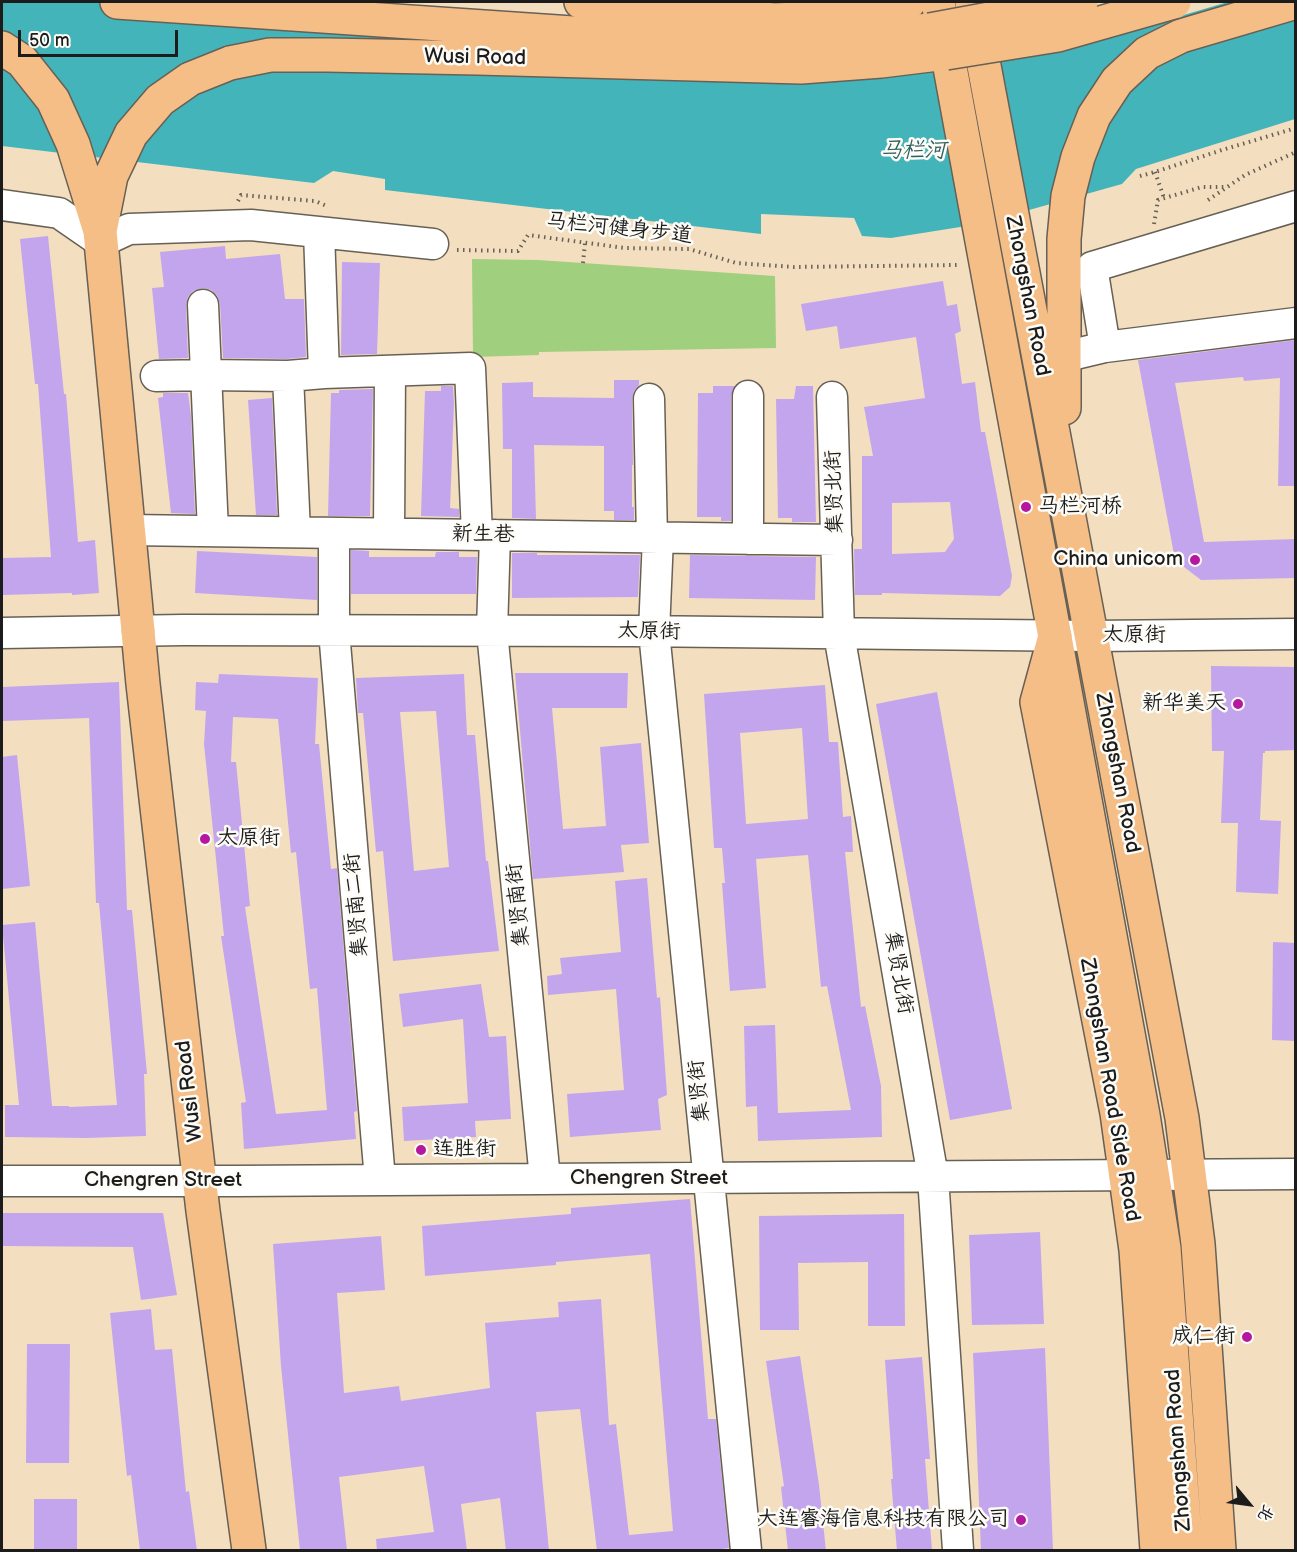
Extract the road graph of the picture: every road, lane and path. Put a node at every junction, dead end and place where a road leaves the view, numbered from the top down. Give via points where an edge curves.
1 (117, 2) edge
2 (377, 2) edge
3 (581, 2) edge
4 (909, 2) edge
5 (938, 2) edge
6 (1081, 2) edge
7 (1174, 2) edge
8 (1296, 2) edge
9 (975, 17) edge
10 (586, 34) junction
11 (2, 48) edge
12 (1296, 128) edge
13 (1296, 152) edge
14 (1155, 172) junction
15 (1140, 176) dead end
16 (1227, 187) junction
17 (1164, 198) junction
18 (1208, 200) dead end
19 (2, 205) edge
20 (1296, 206) edge
21 (319, 232) junction
22 (101, 236) junction
23 (585, 243) junction
24 (1163, 246) junction
25 (443, 247) joint
26 (986, 258) junction
27 (583, 263) dead end
28 (203, 305) dead end
29 (1296, 323) edge
30 (1104, 347) junction
31 (1063, 357) junction
32 (390, 371) junction
33 (324, 373) junction
34 (206, 375) junction
35 (156, 376) dead end
36 (288, 376) junction
37 (748, 396) dead end
38 (832, 397) dead end
39 (649, 399) dead end
40 (1066, 503) junction
41 (129, 530) junction
42 (213, 531) junction
43 (295, 532) junction
44 (334, 533) junction
45 (390, 533) junction
46 (486, 535) junction
47 (655, 537) junction
48 (748, 539) junction
49 (837, 540) junction
50 (138, 631) junction
51 (334, 631) junction
52 (492, 631) junction
53 (654, 632) junction
54 (2, 633) edge
55 (839, 634) junction
56 (1296, 634) edge
57 (1055, 636) junction
58 (1091, 636) junction
59 (1296, 1174) edge
60 (1139, 1175) junction
61 (1189, 1175) junction
62 (933, 1177) junction
63 (709, 1178) junction
64 (545, 1179) junction
65 (380, 1180) junction
66 (2, 1181) edge
67 (200, 1181) junction
68 (249, 1551) edge
69 (746, 1551) edge
70 (958, 1551) edge
71 (1157, 1551) edge
72 (1186, 1551) edge
73 (1219, 1551) edge

1 - 10 main road
2 - 10 main road
3 - 4 main road via 774,20 821,18
5 - 26 main road, Zhongshan Road
6 - 10 main road, bridge via 930,30 795,43
7 - 22 main road, bridge via 1058,35 946,53 801,67 327,55 270,55 230,63 190,79 160,100 131,134 111,176
8 - 31 main road via 1181,36 1147,53 1117,81 1094,116 1068,196
9 - 40 main road, Zhongshan Road
11 - 22 main road via 22,61 53,100 73,144
12 - 14 path
13 - 16 path
14 - 15 path
14 - 17 path
16 - 17 path via 1202,187
16 - 18 path
17 - 24 path via 1158,200 1154,224
19 - 22 street via 59,213
20 - 24 street
21 - 22 street via 251,225 129,229
21 - 25 street
21 - 33 street
22 - 41 main road, Wusi Road
23 - 25 path, 马栏河健身步道 via 528,235 518,251
23 - 26 path, 马栏河健身步道 via 689,249 736,263 794,267
23 - 27 path
24 - 30 street via 1092,267
26 - 57 main road, Zhongshan Road
28 - 34 street
29 - 30 street
30 - 31 street
31 - 40 main road
32 - 33 street
32 - 45 street
32 - 46 street, 集贤南街 via 470,368
33 - 36 street
34 - 35 street
34 - 36 street
34 - 42 street
36 - 43 street
37 - 48 street
38 - 49 street, 集贤北街
39 - 47 street, 集贤街
40 - 58 main road, Zhongshan Road
41 - 42 street, 新生巷
41 - 50 main road, Wusi Road
42 - 43 street, 新生巷
43 - 44 street, 新生巷
44 - 45 street, 新生巷
44 - 51 street, 集贤南二街
45 - 46 street, 新生巷
46 - 47 street, 新生巷
46 - 52 street, 集贤南街
47 - 48 street, 新生巷
47 - 53 street, 集贤街
48 - 49 street, 新生巷
49 - 55 street, 集贤北街
50 - 51 street, 太原街
50 - 54 street, 太原街
50 - 67 main road, Wusi Road
51 - 52 street, 太原街
51 - 65 street, 集贤南二街
52 - 53 street, 太原街
52 - 64 street, 集贤南街
53 - 55 street, 太原街
53 - 63 street, 集贤街
55 - 57 street, 太原街
55 - 62 street, 集贤北街
56 - 58 street, 太原街
57 - 58 street, 太原街
57 - 60 main road, Zhongshan Road via 1143,1115
58 - 61 main road, Zhongshan Road via 1182,1118
59 - 61 street, Chengren Street
60 - 61 street, Chengren Street
60 - 62 street, Chengren Street
60 - 71 main road, Zhongshan Road Side Road via 1136,1250
60 - 72 main road, Zhongshan Road via 1164,1248
61 - 73 main road, Zhongshan Road via 1198,1244
62 - 63 street, Chengren Street
62 - 70 street, 集贤北街
63 - 64 street, Chengren Street
63 - 69 street, 集贤街
64 - 65 street, Chengren Street
65 - 67 street, Chengren Street
66 - 67 street, Chengren Street
67 - 68 main road, Wusi Road

